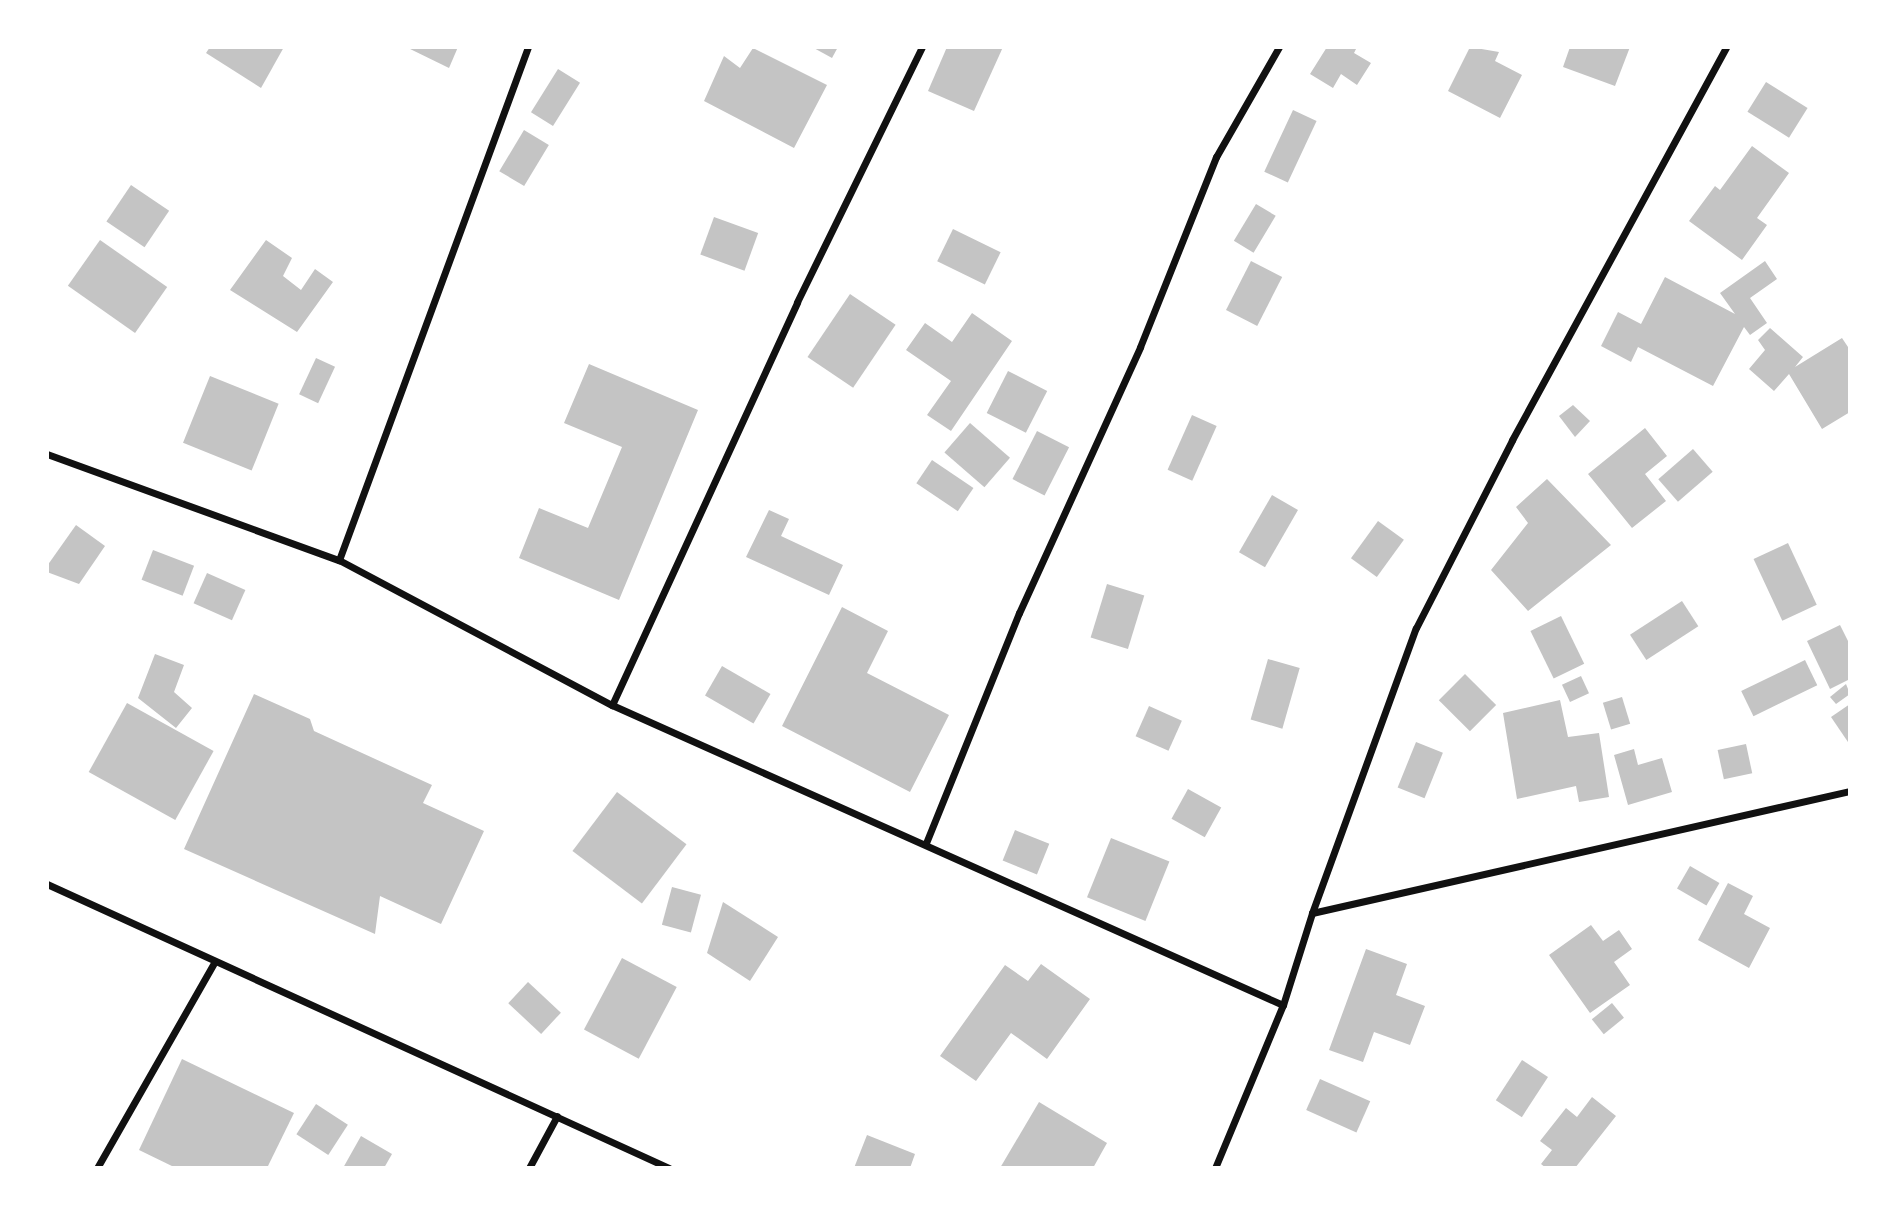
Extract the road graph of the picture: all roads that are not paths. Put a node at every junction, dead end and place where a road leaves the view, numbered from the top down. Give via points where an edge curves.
1 (528, 47) edge
2 (922, 47) edge
3 (1279, 47) edge
4 (1726, 47) edge
5 (47, 454) edge
6 (339, 560) junction
7 (612, 705) junction
8 (1850, 791) edge
9 (926, 842) junction
10 (47, 884) edge
11 (1312, 914) junction
12 (214, 963) junction
13 (1283, 1005) junction
14 (557, 1116) junction
15 (97, 1168) edge
16 (529, 1168) edge
17 (669, 1168) edge
18 (1215, 1168) edge

1 - 6 street
2 - 7 street via 797,302
3 - 9 street via 1216,157 1140,347 1019,613
4 - 11 street via 1512,440 1416,628
5 - 6 street
6 - 7 street
7 - 9 street
8 - 11 street
9 - 13 street
10 - 12 street
11 - 13 street
12 - 14 street
12 - 15 street
13 - 18 street
14 - 16 street
14 - 17 street

